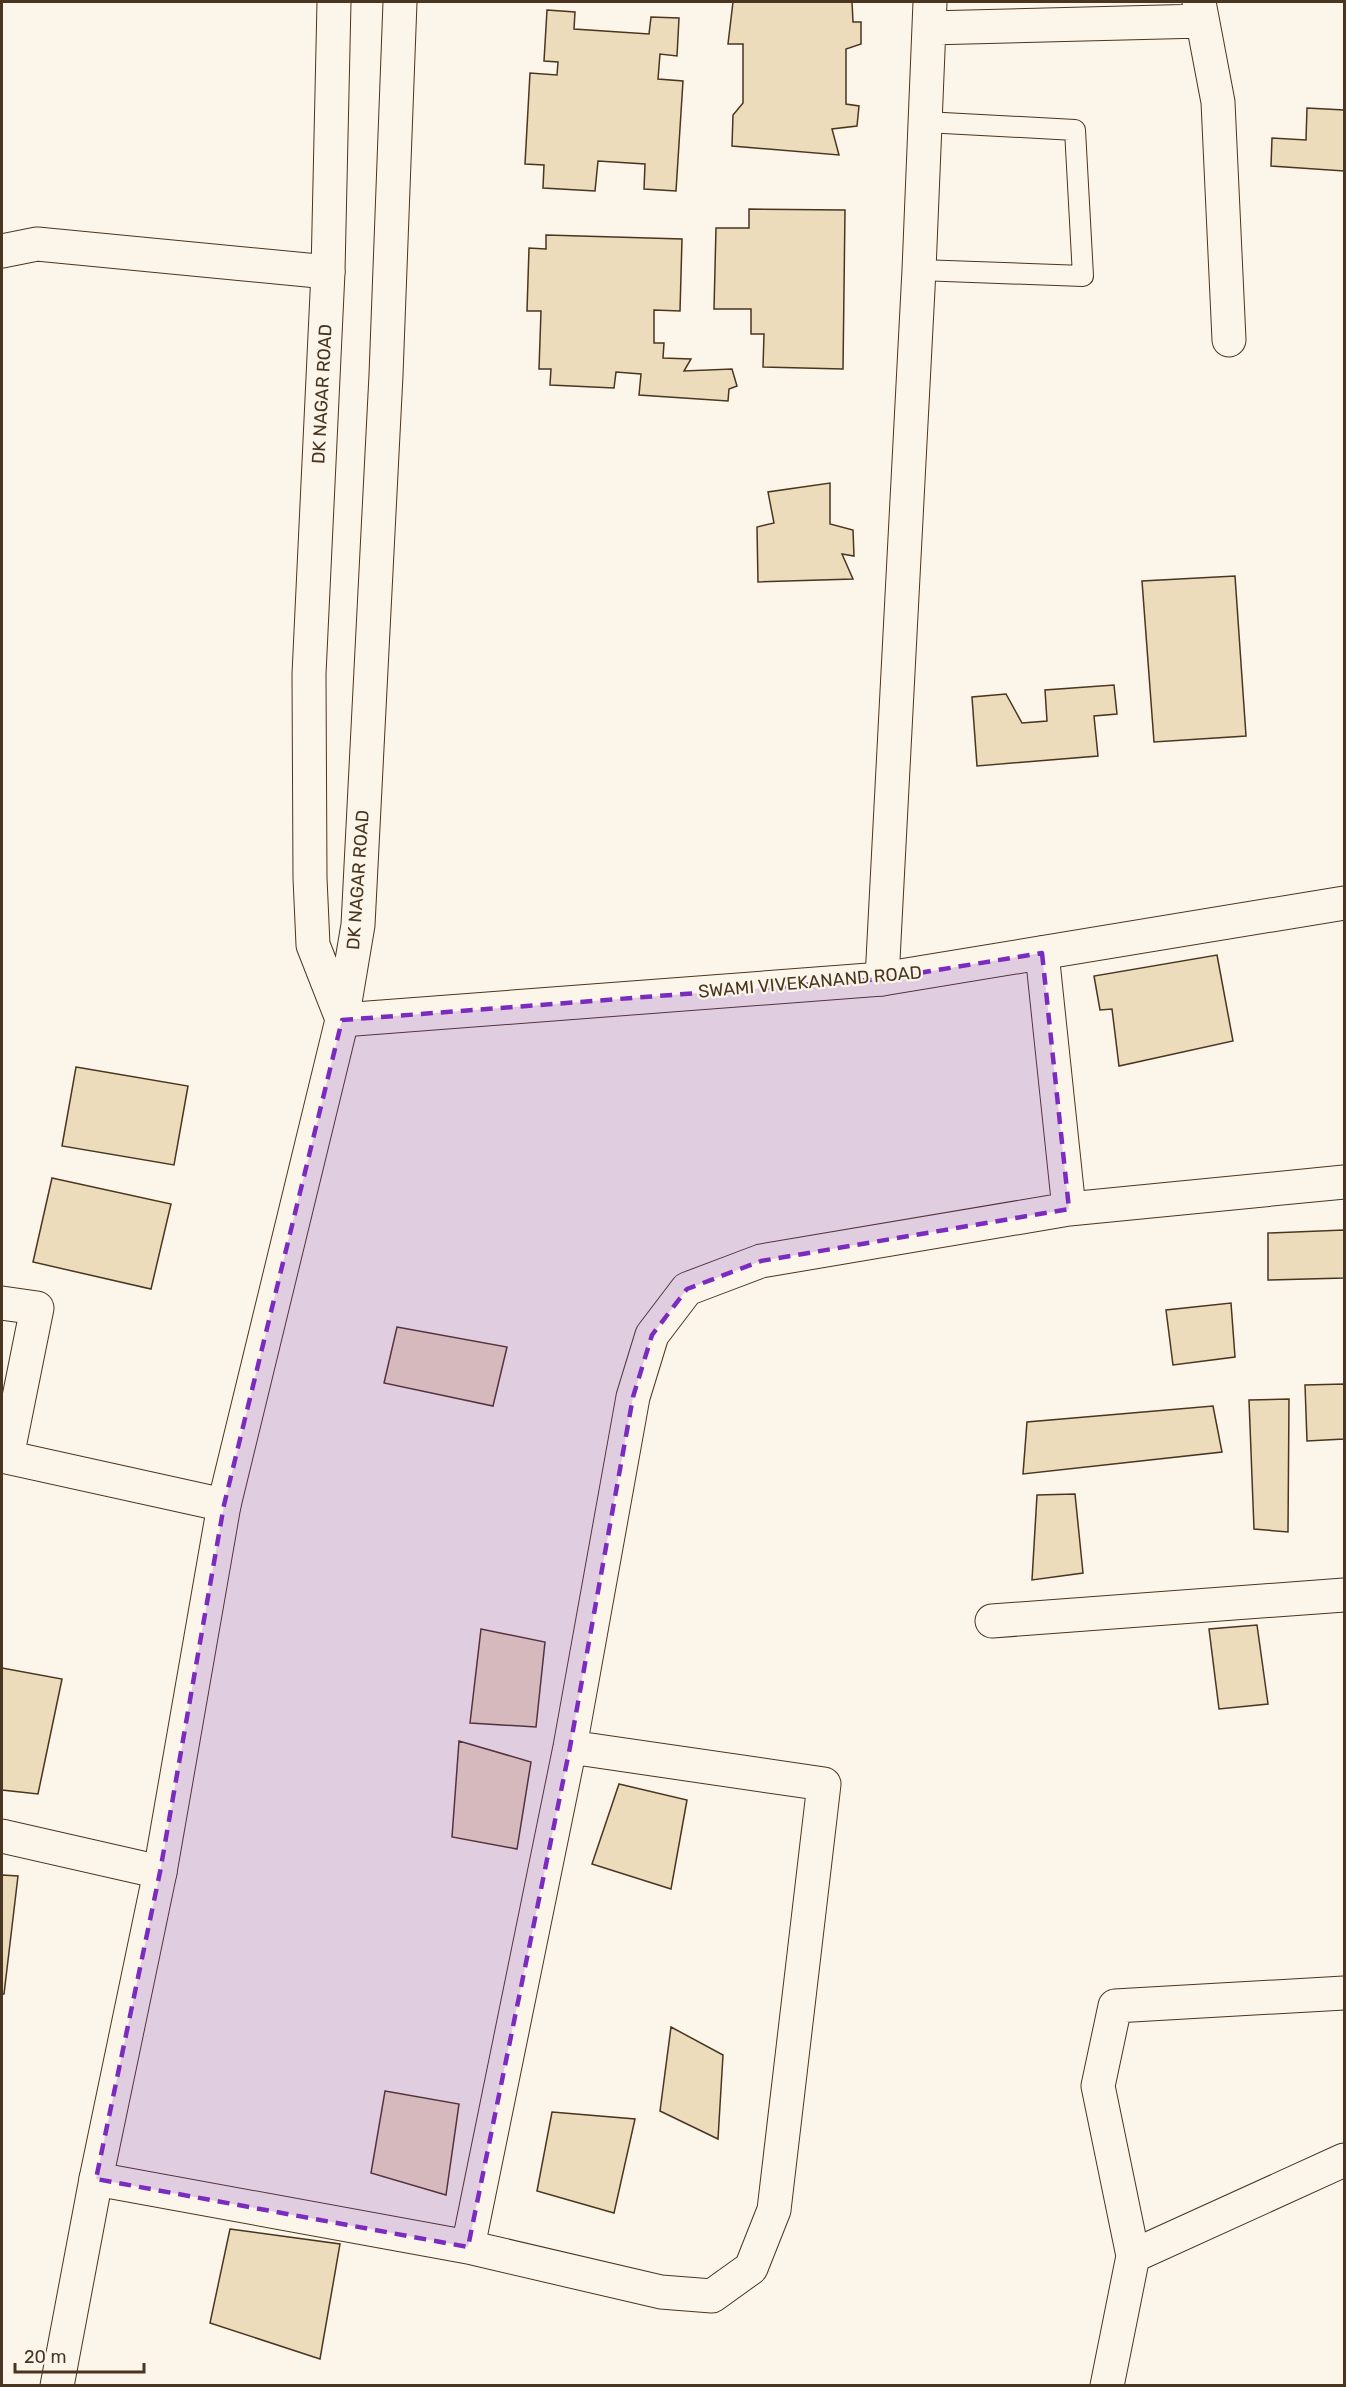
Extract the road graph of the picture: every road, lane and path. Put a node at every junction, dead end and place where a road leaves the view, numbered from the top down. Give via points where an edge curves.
1 (334, 2) edge
2 (400, 2) edge
3 (1200, 11) edge
4 (929, 15) edge
5 (925, 122) junction
6 (2, 252) edge
7 (920, 270) junction
8 (328, 272) junction
9 (1229, 340) dead end
10 (1344, 903) edge
11 (1042, 953) junction
12 (882, 979) junction
13 (342, 1020) junction
14 (1344, 1182) edge
15 (1069, 1209) junction
16 (2, 1303) edge
17 (4, 1457) edge
18 (224, 1504) junction
19 (1344, 1595) edge
20 (992, 1621) dead end
21 (570, 1747) junction
22 (2, 1836) edge
23 (160, 1872) junction
24 (1344, 1993) edge
25 (1344, 2160) edge
26 (96, 2179) junction
27 (468, 2247) junction
28 (1133, 2256) junction
29 (57, 2385) edge
30 (1107, 2385) edge

1 - 8 street, DK NAGAR ROAD
2 - 13 street, DK NAGAR ROAD via 358,926
3 - 4 street
3 - 9 street via 1218,102
4 - 5 street
5 - 7 street
5 - 7 lane via 1075,130 1083,276
6 - 8 street via 37,244
7 - 12 street
8 - 13 street, DK NAGAR ROAD via 309,674 310,878 313,945
10 - 11 street, SWAMI VIVEKANAND ROAD
11 - 12 street, SWAMI VIVEKANAND ROAD
11 - 15 street
12 - 13 street, SWAMI VIVEKANAND ROAD
13 - 18 street
14 - 15 street
15 - 21 street via 761,1261 687,1289 652,1335 633,1397
16 - 17 street via 37,1308
17 - 18 street
18 - 23 street
19 - 20 street
21 - 27 street
21 - 27 street via 824,1784 774,2210 751,2268 712,2296 661,2292
22 - 23 street
23 - 26 street
24 - 28 street via 1115,2006 1098,2086
25 - 28 street
26 - 27 street
26 - 29 street
28 - 30 street

